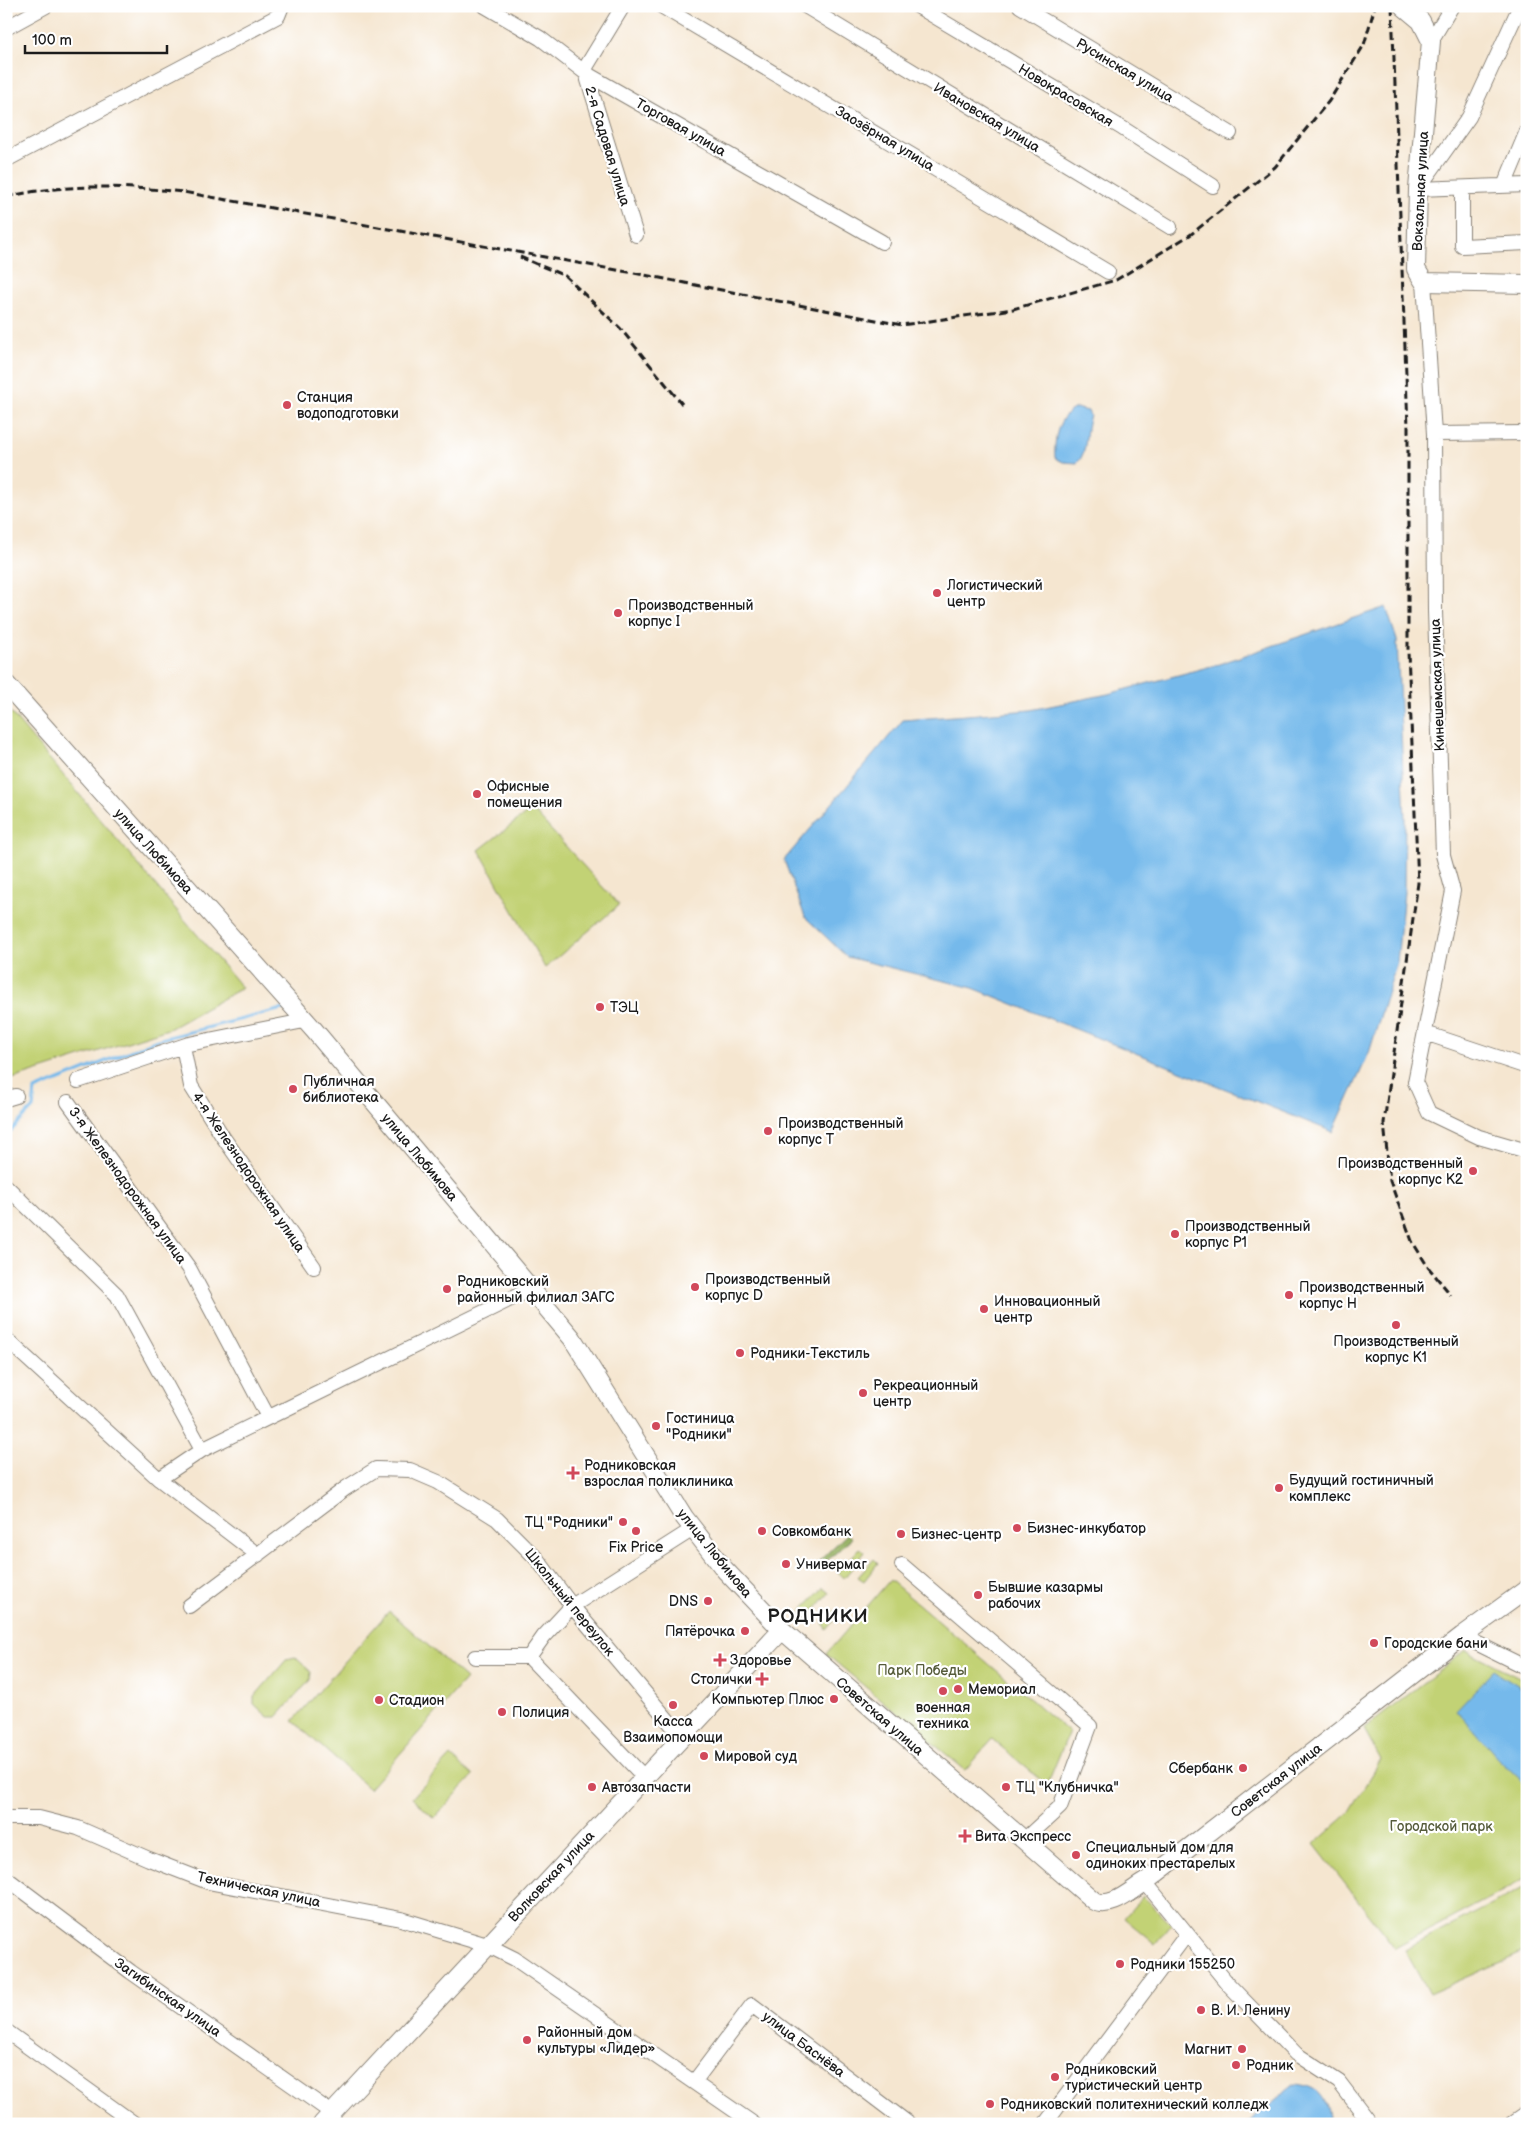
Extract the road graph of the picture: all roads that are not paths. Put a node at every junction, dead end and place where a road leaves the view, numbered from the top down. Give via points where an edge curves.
1 (46, 6) edge
2 (282, 6) edge
3 (485, 6) edge
4 (623, 6) edge
5 (661, 6) edge
6 (805, 6) edge
7 (917, 6) edge
8 (1020, 6) edge
9 (1403, 6) edge
10 (1452, 6) edge
11 (1520, 6) edge
12 (6, 28) edge
13 (1431, 41) junction
14 (587, 74) junction
15 (1527, 131) edge
16 (1230, 133) dead end
17 (6, 160) edge
18 (1527, 185) edge
19 (1213, 186) dead end
20 (1504, 186) junction
21 (1462, 188) junction
22 (1418, 190) junction
23 (1170, 227) dead end
24 (636, 234) dead end
25 (882, 242) dead end
26 (1527, 243) edge
27 (1108, 272) dead end
28 (1424, 282) junction
29 (1527, 284) edge
30 (1527, 433) edge
31 (1434, 434) junction
32 (6, 684) edge
33 (297, 1012) junction
34 (1425, 1032) junction
35 (184, 1046) junction
36 (1527, 1067) edge
37 (78, 1080) dead end
38 (68, 1102) dead end
39 (1527, 1151) edge
40 (6, 1186) edge
41 (314, 1267) dead end
42 (532, 1289) junction
43 (6, 1340) edge
44 (268, 1417) junction
45 (202, 1450) junction
46 (159, 1479) junction
47 (693, 1528) junction
48 (258, 1555) junction
49 (902, 1565) dead end
50 (1527, 1589) edge
51 (189, 1606) dead end
52 (572, 1606) junction
53 (782, 1630) junction
54 (1462, 1636) junction
55 (476, 1657) dead end
56 (529, 1657) junction
57 (1527, 1668) edge
58 (682, 1737) junction
59 (644, 1777) junction
60 (6, 1818) edge
61 (1024, 1840) junction
62 (6, 1878) edge
63 (1145, 1882) junction
64 (1187, 1934) junction
65 (487, 1945) junction
66 (6, 2031) edge
67 (694, 2082) junction
68 (1527, 2113) edge
69 (327, 2118) edge
70 (136, 2124) edge
71 (754, 2124) edge
72 (909, 2124) edge
73 (1046, 2124) edge
74 (1371, 2124) edge
75 (1511, 2124) edge

1 - 12 street
2 - 17 street via 278,16
3 - 14 street, Торговая улица via 540,38
4 - 14 street, 2-я Садовая улица via 586,67
5 - 27 street, Заозёрная улица
6 - 23 street, Ивановская улица
7 - 19 street, Новокрасовская
8 - 16 street, Русинская улица
9 - 13 main road via 1421,21
10 - 13 street
11 - 22 street via 1469,117
13 - 22 main road, Вокзальная улица
14 - 24 street, 2-я Садовая улица
14 - 25 street, Торговая улица
15 - 20 street
18 - 20 street
20 - 21 street
21 - 22 street
21 - 26 street via 1462,246
22 - 28 main road, Вокзальная улица via 1416,268
28 - 29 main road
28 - 31 street, Кинешемская улица
30 - 31 street
31 - 34 street, Кинешемская улица via 1435,611 1444,855 1453,891
32 - 33 main road, улица Любимова
33 - 35 street
33 - 42 main road, улица Любимова
34 - 36 street
34 - 39 street, Кинешемская улица via 1415,1082 1429,1113 1479,1137
35 - 37 street
35 - 41 street, 4-я Железнодорожная улица via 191,1086
38 - 44 street, 3-я Железнодорожная улица via 189,1268
40 - 45 street via 117,1295
42 - 44 street
42 - 47 main road, улица Любимова via 572,1338
43 - 46 street
44 - 45 street
45 - 46 street
46 - 48 street
47 - 52 street
47 - 53 main road, улица Любимова via 725,1570
48 - 51 street, Школьный переулок
48 - 52 street, Школьный переулок via 376,1469 410,1470 438,1482 497,1519 537,1559
49 - 61 street via 1090,1726 1060,1808
50 - 54 main road, Советская улица
52 - 56 street
52 - 58 street, Школьный переулок
53 - 58 main road, Волковская улица
53 - 61 main road, Советская улица
54 - 57 street
54 - 63 main road, Советская улица
55 - 56 street
56 - 59 street
58 - 59 main road, Волковская улица
59 - 65 main road, Волковская улица
60 - 65 street, Техническая улица via 39,1818 78,1828 208,1882 401,1919
61 - 63 main road, Советская улица via 1100,1904 1118,1899
62 - 69 street, Загибинская улица
63 - 64 street
64 - 73 street
64 - 74 street via 1228,1984 1296,2054 1339,2082
65 - 67 street, Техническая улица via 515,1959
65 - 69 main road, Волковская улица
66 - 70 street
67 - 71 street, Техническая улица
67 - 72 street, улица Баснёва via 752,2005
68 - 75 street

